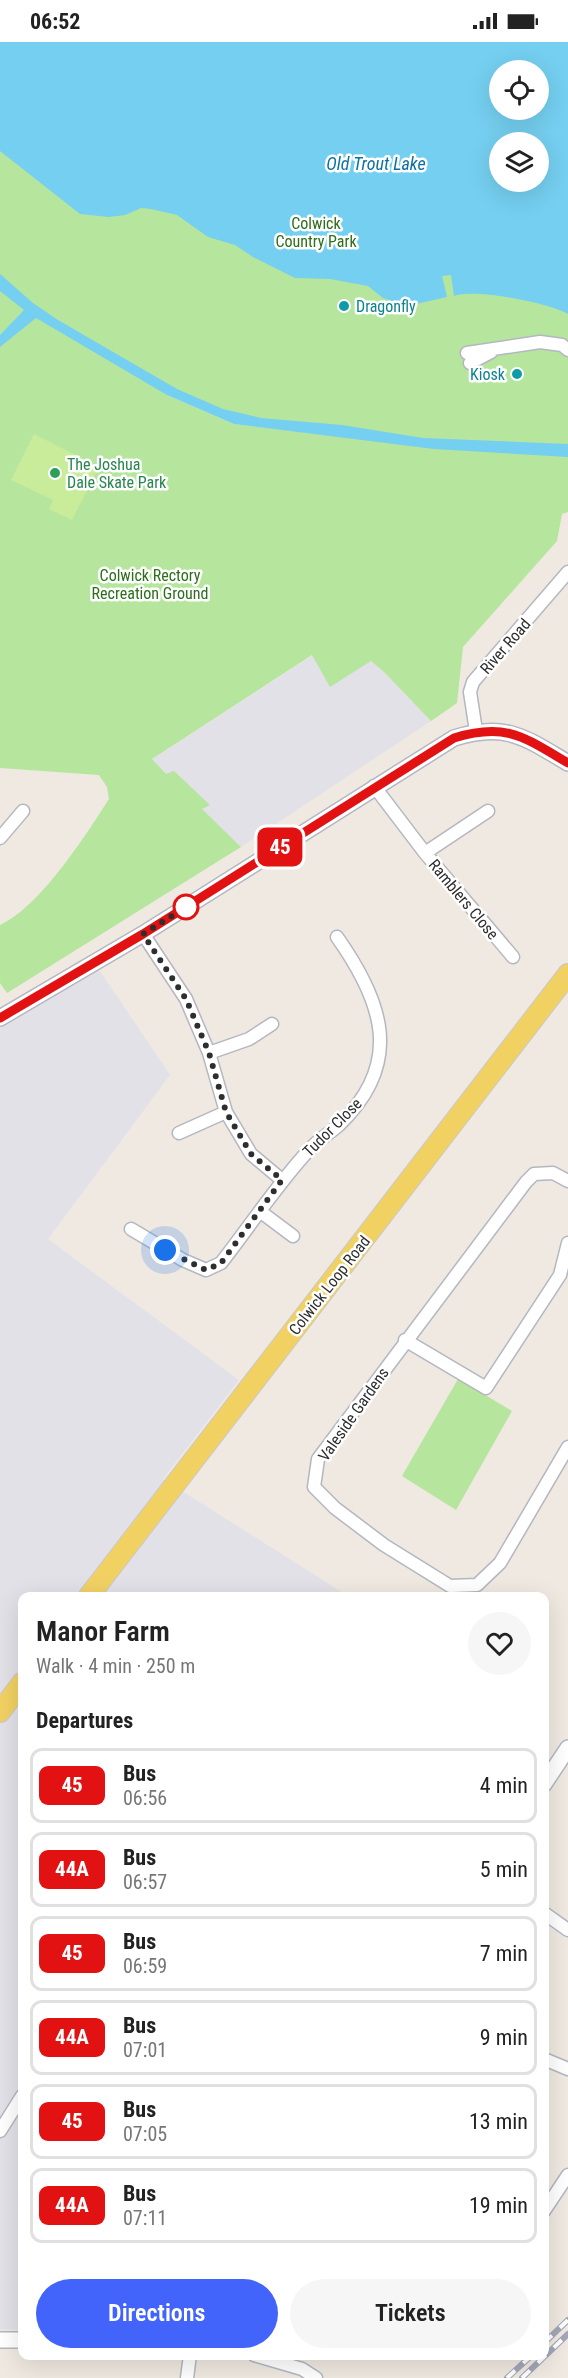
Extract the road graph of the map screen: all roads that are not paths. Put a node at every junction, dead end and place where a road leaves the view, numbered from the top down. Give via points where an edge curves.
1 (568, 350) edge
2 (469, 358) dead end
3 (568, 572) edge
4 (476, 731) junction
5 (568, 763) edge
6 (374, 786) junction
7 (23, 811) dead end
8 (488, 811) dead end
9 (469, 824) junction
10 (477, 834) dead end
11 (0, 838) edge
12 (425, 853) junction
13 (143, 934) junction
14 (337, 937) dead end
15 (513, 957) dead end
16 (568, 974) edge
17 (2, 1011) edge
18 (272, 1024) dead end
19 (209, 1053) junction
20 (226, 1112) junction
21 (179, 1132) dead end
22 (282, 1180) junction
23 (568, 1181) edge
24 (261, 1212) junction
25 (131, 1229) dead end
26 (292, 1236) dead end
27 (568, 1243) edge
28 (405, 1340) junction
29 (568, 1447) edge
30 (92, 1592) edge
31 (18, 1688) edge
32 (0, 1712) edge
33 (568, 1748) edge
34 (549, 1776) edge
35 (549, 1916) edge
36 (567, 1926) edge
37 (549, 2061) edge
38 (568, 2069) edge
39 (18, 2102) edge
40 (0, 2131) edge
41 (568, 2175) edge
42 (549, 2204) edge
43 (0, 2340) edge
44 (18, 2340) edge
45 (189, 2360) edge
46 (273, 2360) edge
47 (187, 2378) edge
48 (316, 2378) edge

1 - 2 street via 562,345 540,342
3 - 4 street, River Road via 473,682 470,692
4 - 5 street via 512,734
4 - 6 street via 454,738
6 - 12 street, Ramblers Close
6 - 13 street
7 - 11 street
8 - 9 street, Ramblers Close
9 - 10 street
9 - 12 street, Ramblers Close
12 - 15 street, Ramblers Close via 508,941
13 - 17 street
13 - 19 street via 186,999
14 - 22 street, Tudor Close via 360,970 379,1017 379,1063 366,1093
16 - 30 main road, Colwick Loop Road
18 - 19 street via 249,1039
19 - 20 street
20 - 21 street
20 - 22 street via 251,1154
22 - 24 street, Tudor Close
23 - 28 street, Valeside Gardens via 553,1173 534,1174
24 - 25 street, Tudor Close via 221,1263 206,1270
24 - 26 street
27 - 28 street via 560,1275 486,1389
28 - 29 street, Valeside Gardens via 318,1459 314,1486 335,1509 384,1545 450,1586 477,1585 500,1563
31 - 32 main road
33 - 34 street
35 - 36 street
37 - 38 street
39 - 40 street
41 - 42 street
43 - 44 street
45 - 47 street
46 - 48 street

